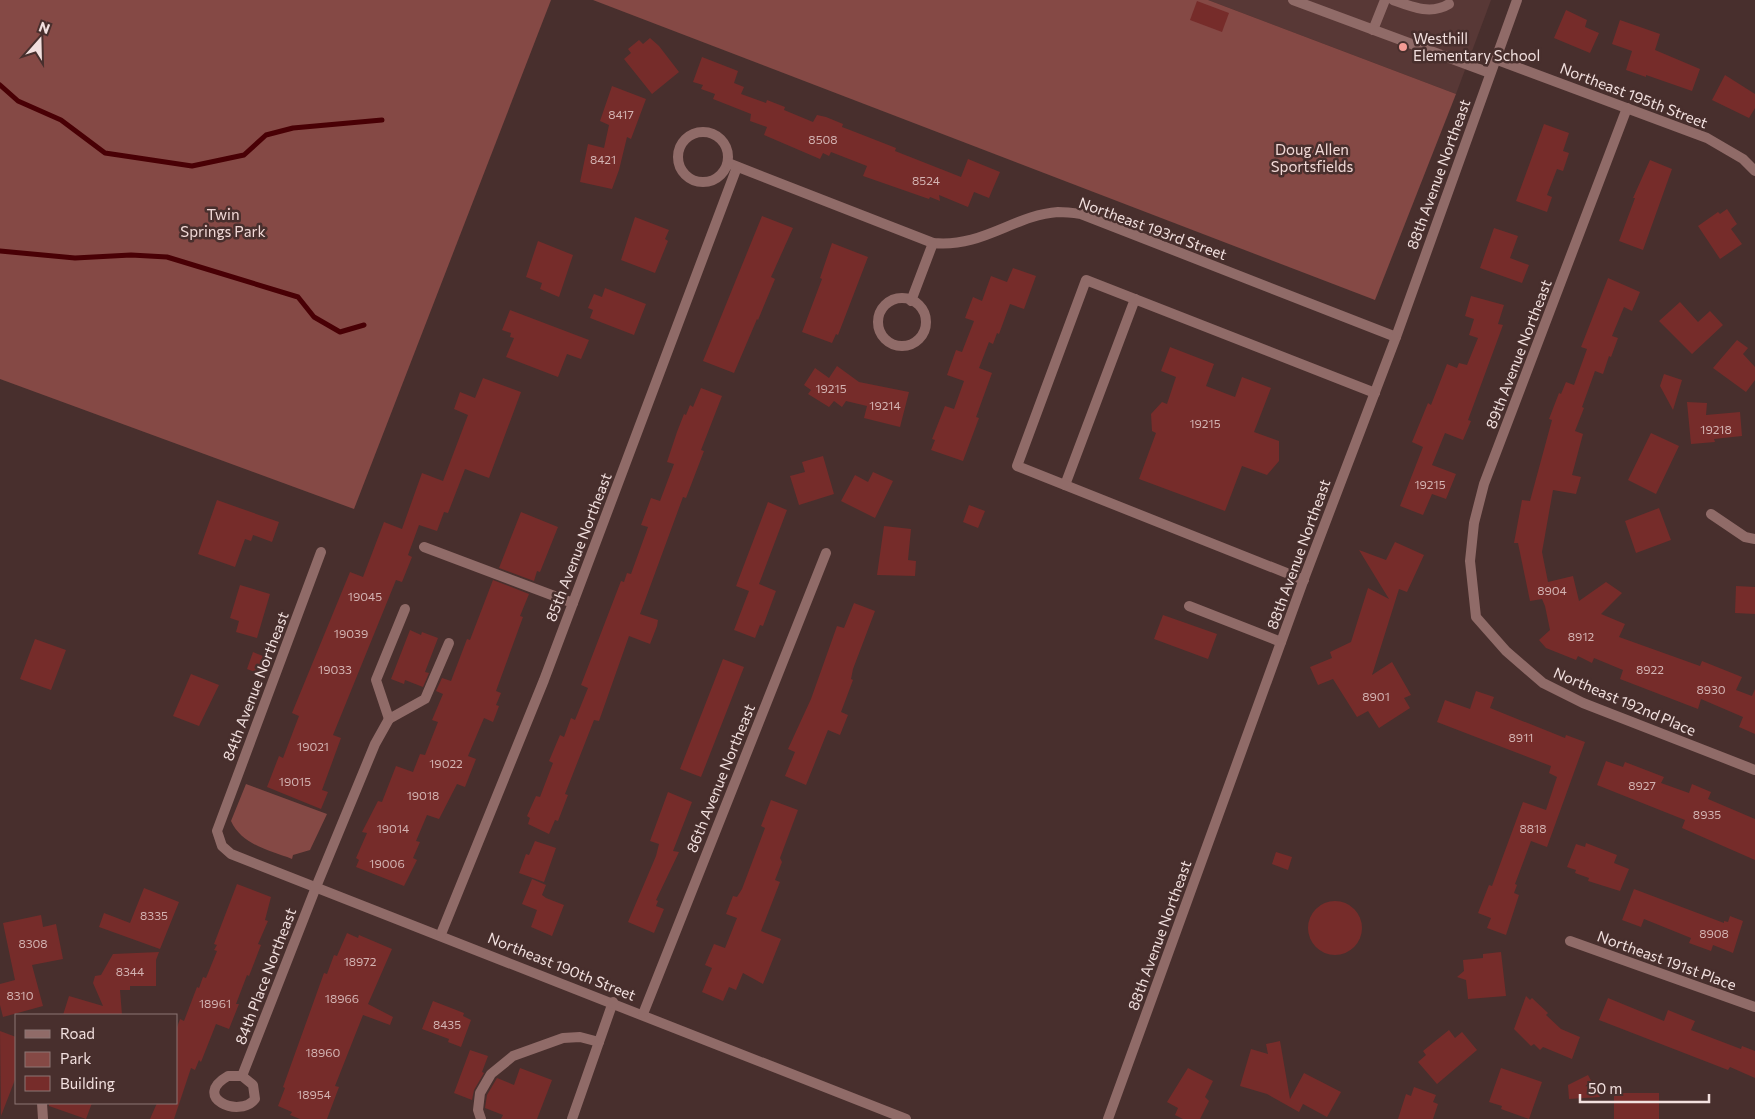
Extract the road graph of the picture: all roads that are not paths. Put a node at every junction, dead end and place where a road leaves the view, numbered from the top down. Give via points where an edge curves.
1 (1293, 0) edge
2 (1385, 0) edge
3 (1393, 0) edge
4 (1517, 0) edge
5 (1449, 4) dead end
6 (1374, 30) junction
7 (1495, 58) junction
8 (1490, 73) junction
9 (1627, 108) junction
10 (732, 165) junction
11 (1755, 171) edge
12 (933, 244) junction
13 (1135, 299) junction
14 (912, 301) junction
15 (1396, 337) junction
16 (1375, 393) junction
17 (1065, 485) junction
18 (1711, 514) dead end
19 (1755, 539) edge
20 (424, 548) dead end
21 (321, 552) dead end
22 (826, 554) dead end
23 (1304, 580) junction
24 (573, 603) junction
25 (1189, 606) dead end
26 (405, 609) dead end
27 (1476, 617) joint
28 (1281, 642) junction
29 (449, 644) dead end
30 (390, 719) junction
31 (1755, 770) edge
32 (217, 830) joint
33 (316, 887) junction
34 (441, 934) junction
35 (1570, 941) dead end
36 (613, 1002) junction
37 (1755, 1007) edge
38 (643, 1014) junction
39 (599, 1042) junction
40 (242, 1076) junction
41 (42, 1104) edge
42 (226, 1116) edge
43 (43, 1119) edge
44 (481, 1119) edge
45 (572, 1119) edge
46 (906, 1119) edge
47 (1108, 1119) edge

1 - 6 street
2 - 6 street
3 - 5 street via 1438,10
4 - 7 street, 88th Avenue Northeast
6 - 8 street
7 - 8 street, 88th Avenue Northeast
7 - 9 street, Northeast 195th Street
8 - 15 street, 88th Avenue Northeast
9 - 11 street, Northeast 195th Street via 1707,138 1743,159
9 - 27 street, 89th Avenue Northeast via 1484,484 1474,523 1470,561
10 - 10 street via 712,181 696,182 688,178 679,165 679,149 683,142 698,133 714,135 726,147
10 - 12 street, Northeast 193rd Street
10 - 24 street, 85th Avenue Northeast
12 - 14 street
12 - 15 street, Northeast 193rd Street via 964,244 1045,214 1081,214
13 - 16 street
13 - 17 street
13 - 17 street via 1086,280 1017,466
14 - 14 street via 897,299 889,302 880,313 882,335 894,344 910,345 922,334 923,312
15 - 16 street, 88th Avenue Northeast
16 - 23 street, 88th Avenue Northeast
17 - 23 street
18 - 19 street via 1745,537
20 - 24 street
21 - 32 street, 84th Avenue Northeast
22 - 38 street, 86th Avenue Northeast
23 - 28 street, 88th Avenue Northeast
24 - 34 street, 85th Avenue Northeast
25 - 28 street
26 - 30 street via 376,680
27 - 31 street, Northeast 192nd Place via 1506,651 1543,684
28 - 47 street, 88th Avenue Northeast
29 - 30 street via 425,699
30 - 33 street, 84th Place Northeast via 375,744
32 - 33 street, Northeast 190th Street via 222,846 232,854
33 - 34 street, Northeast 190th Street
33 - 40 street, 84th Place Northeast
34 - 36 street, Northeast 190th Street
35 - 37 street, Northeast 191st Place
36 - 38 street, Northeast 190th Street
36 - 39 street
38 - 46 street, Northeast 190th Street
39 - 44 street via 580,1037 563,1038 513,1056 491,1074 480,1092 478,1110
39 - 45 street
40 - 42 street via 222,1079 215,1091 217,1105
40 - 42 street via 252,1085 255,1099 248,1111
41 - 43 street

